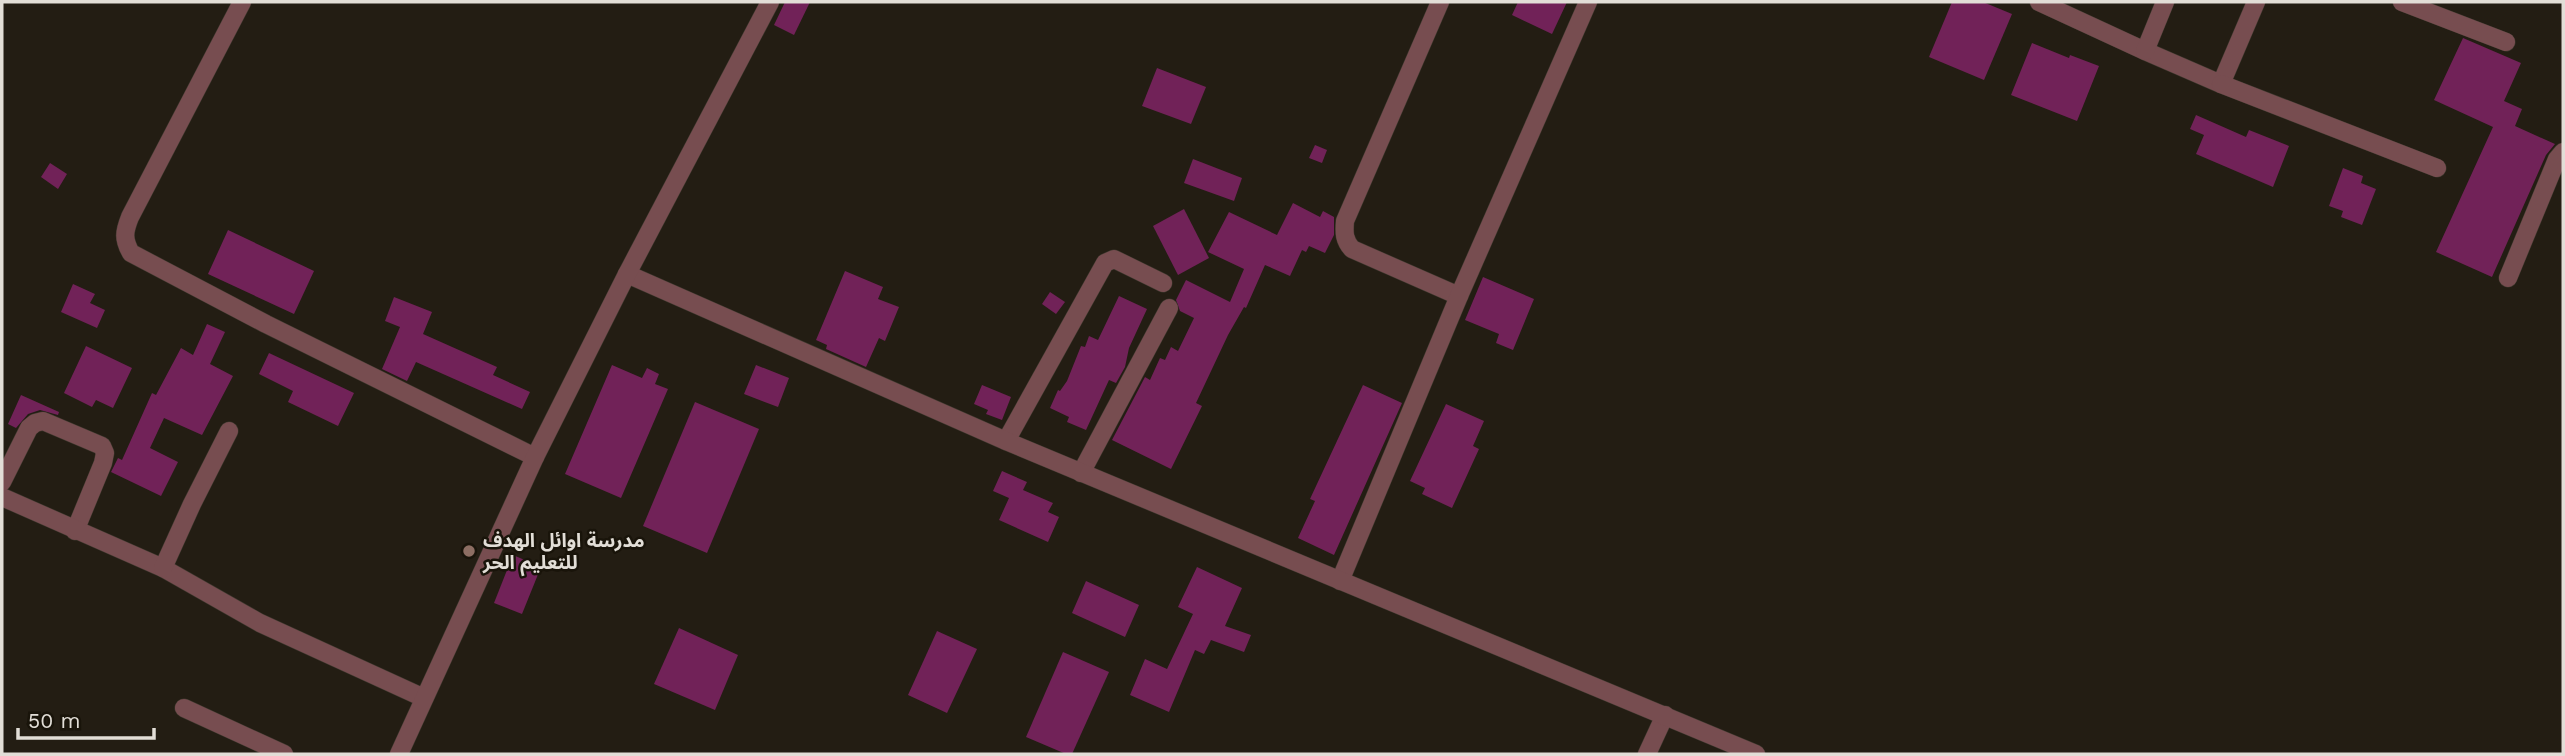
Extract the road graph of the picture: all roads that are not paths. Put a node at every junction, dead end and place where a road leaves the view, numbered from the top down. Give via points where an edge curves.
1 (242, 2) edge
2 (770, 2) edge
3 (1440, 2) edge
4 (1588, 2) edge
5 (2039, 2) edge
6 (2165, 2) edge
7 (2256, 2) edge
8 (2402, 2) edge
9 (2506, 42) dead end
10 (2145, 51) junction
11 (2221, 84) junction
12 (2563, 152) edge
13 (2437, 167) dead end
14 (627, 274) junction
15 (2508, 278) dead end
16 (1163, 283) dead end
17 (1459, 296) junction
18 (1169, 308) dead end
19 (229, 431) dead end
20 (1006, 441) junction
21 (536, 457) junction
22 (1081, 473) junction
23 (2, 482) edge
24 (2, 497) edge
25 (75, 531) junction
26 (163, 568) junction
27 (1340, 581) junction
28 (424, 698) junction
29 (184, 708) dead end
30 (1665, 715) junction
31 (284, 754) edge
32 (398, 754) edge
33 (1647, 754) edge
34 (1756, 754) edge

1 - 21 street via 130,217 124,232 131,253
2 - 14 street
3 - 17 street via 1344,232 1352,249
4 - 17 street
5 - 10 street
6 - 10 street
7 - 11 street
8 - 9 street
10 - 11 street
11 - 13 street
12 - 15 street
14 - 20 street
14 - 21 street
16 - 20 street via 1114,259 1105,262
17 - 27 street
18 - 22 street
19 - 26 street
20 - 22 street
21 - 28 street
22 - 27 street
23 - 25 street via 35,423 43,421 102,446 103,463
24 - 25 street
25 - 26 street
26 - 28 street via 260,623
27 - 30 street
28 - 32 street
29 - 31 street
30 - 33 street
30 - 34 street

